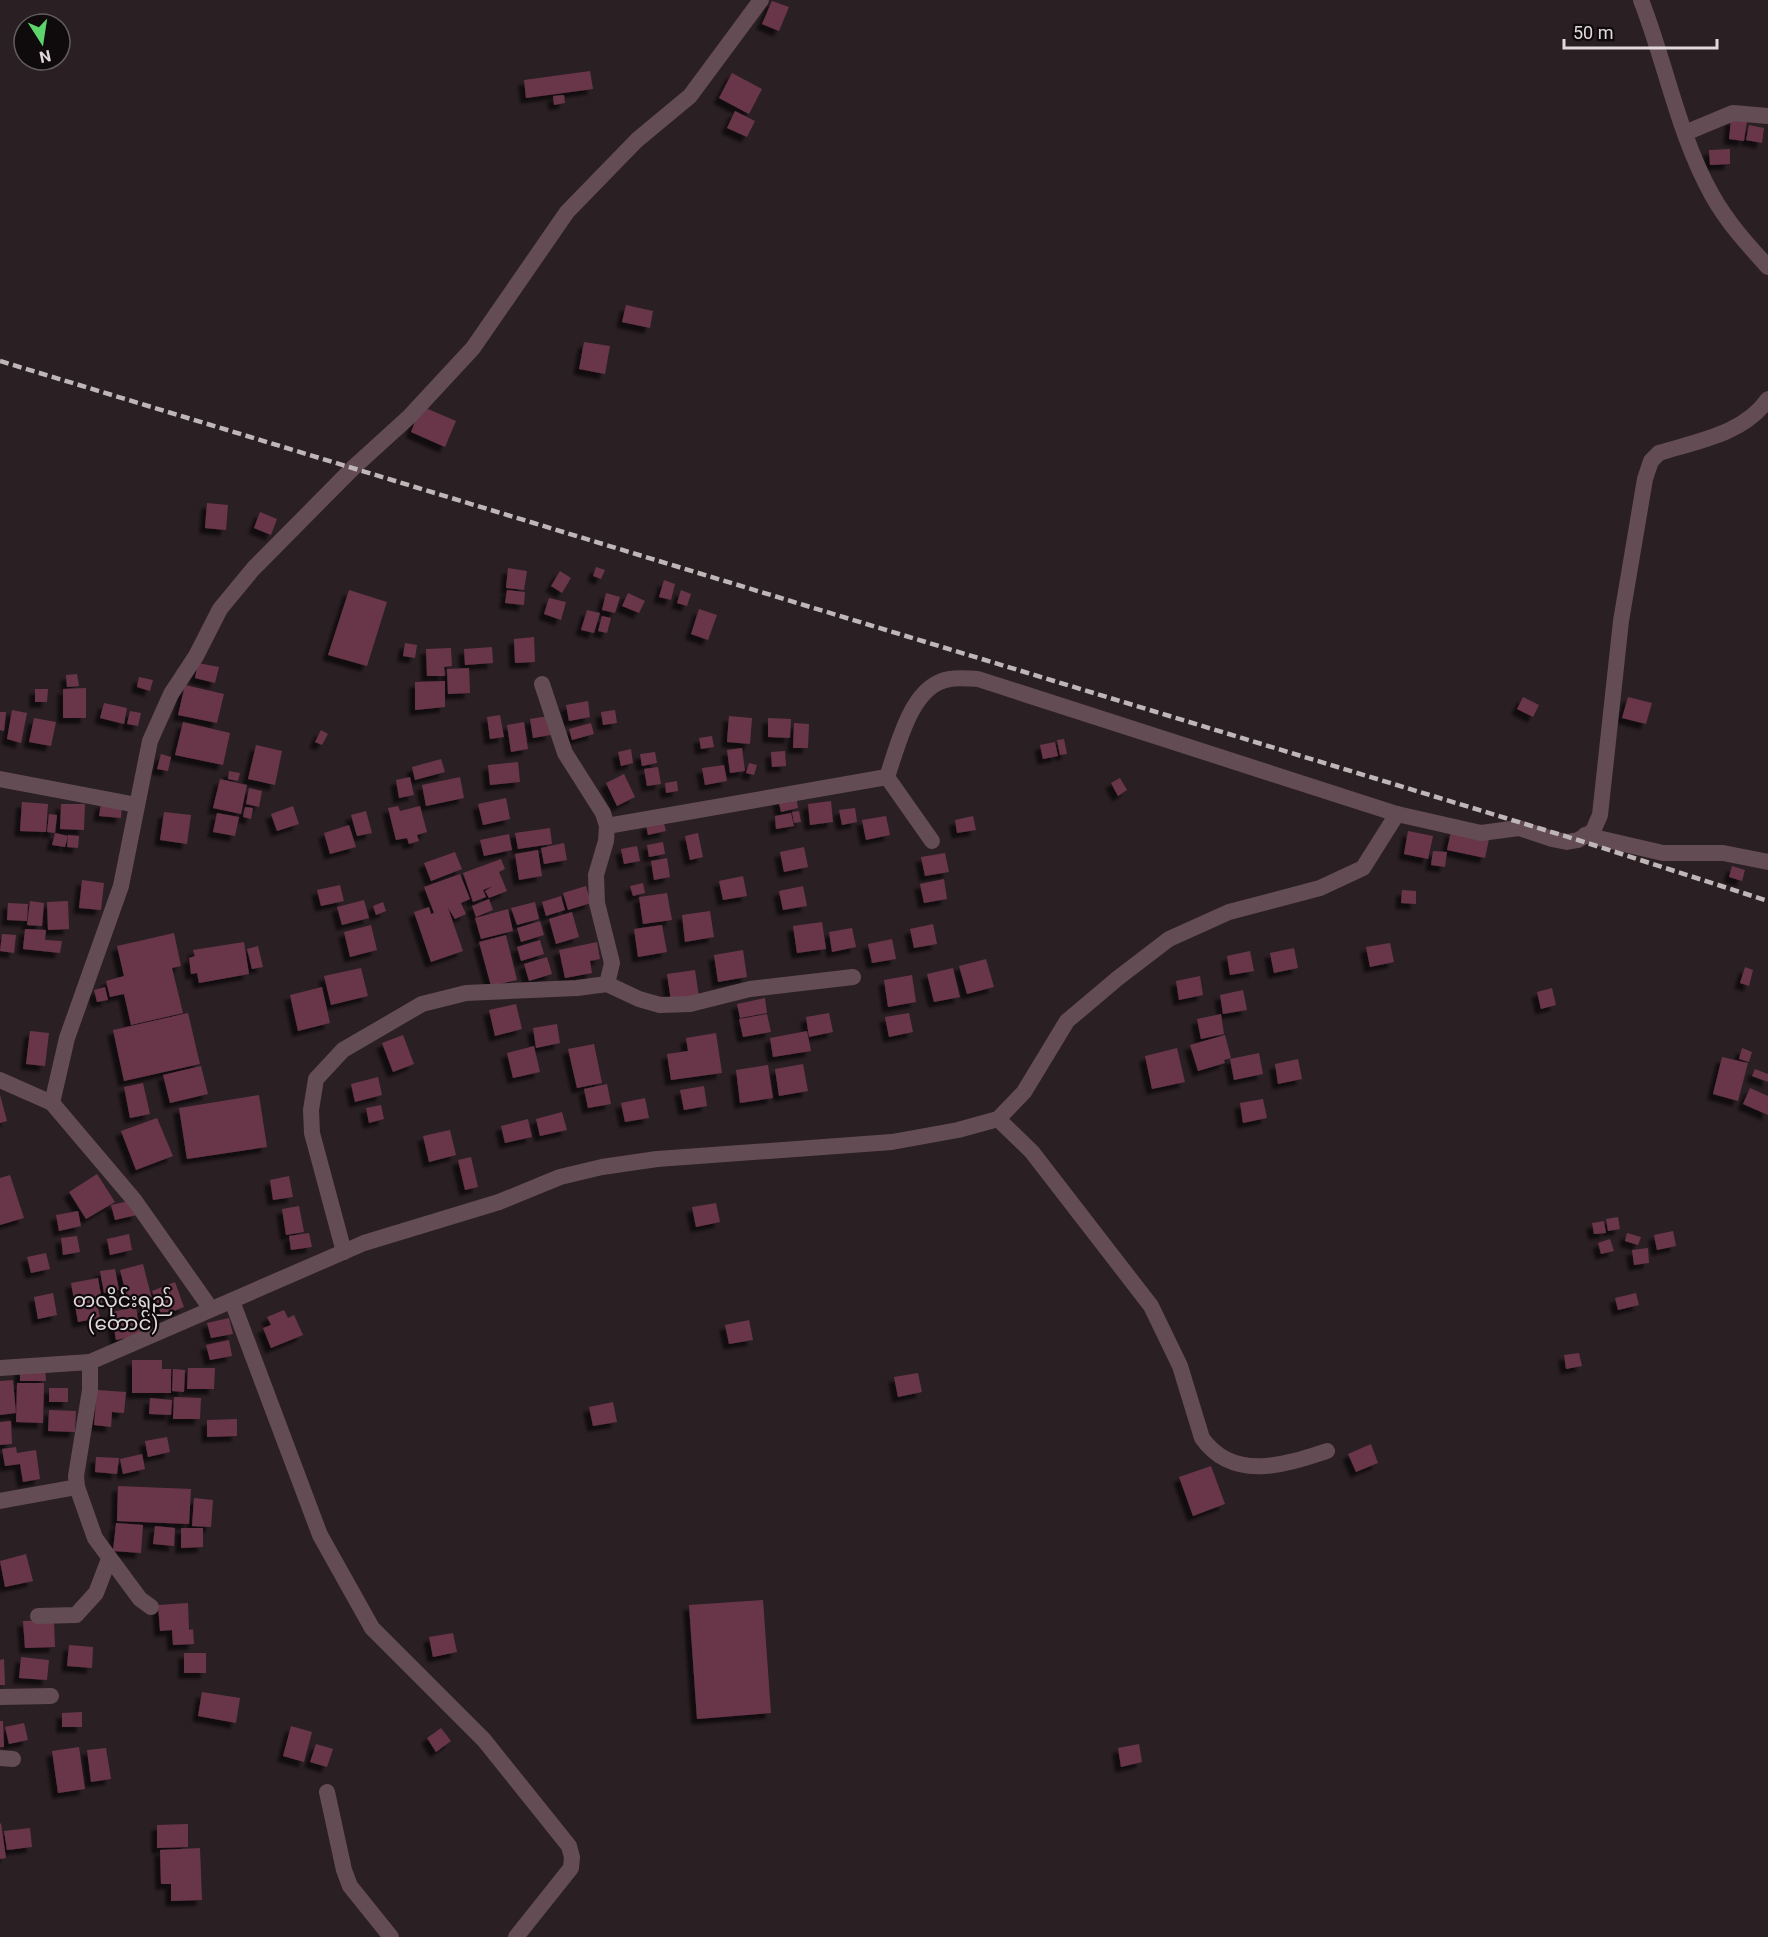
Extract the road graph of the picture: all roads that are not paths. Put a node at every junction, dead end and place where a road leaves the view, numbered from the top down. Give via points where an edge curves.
1 (761, 0) edge
2 (1641, 0) edge
3 (1768, 116) edge
4 (1685, 133) junction
5 (1768, 267) edge
6 (1768, 399) edge
7 (542, 684) dead end
8 (887, 777) junction
9 (0, 779) edge
10 (137, 806) junction
11 (1397, 814) junction
12 (607, 826) junction
13 (1585, 835) junction
14 (932, 841) dead end
15 (1768, 862) edge
16 (853, 977) dead end
17 (608, 984) junction
18 (0, 1080) edge
19 (52, 1103) junction
20 (998, 1119) junction
21 (344, 1252) junction
22 (232, 1301) junction
23 (211, 1309) junction
24 (90, 1362) junction
25 (0, 1368) edge
26 (1327, 1451) dead end
27 (77, 1487) junction
28 (0, 1501) edge
29 (109, 1559) junction
30 (151, 1607) dead end
31 (38, 1616) dead end
32 (51, 1696) dead end
33 (0, 1697) edge
34 (327, 1792) dead end
35 (391, 1937) edge
36 (516, 1937) edge

1 - 10 street via 690,96 637,140 567,212 473,348 409,417 253,569 220,609 171,694 150,741
2 - 4 street
3 - 4 street via 1733,113
4 - 5 street via 1712,195 1733,229
6 - 13 street via 1761,410 1731,431 1659,453 1651,461 1621,621 1600,815 1593,831
7 - 12 street via 565,753 603,813
8 - 11 street via 913,706 927,689 948,679 978,680
8 - 12 street
8 - 14 street
9 - 10 street
10 - 19 street via 121,886 67,1038
11 - 13 street via 1481,833 1519,828 1567,842
11 - 20 street via 1363,868 1320,888 1229,912 1169,939 1067,1022 1024,1092
12 - 17 street via 596,875 597,903 612,963
13 - 15 street via 1663,853 1723,853
16 - 17 street via 750,989 690,1004 660,1005
17 - 21 street via 466,993 422,1004 342,1050 316,1079 311,1110 312,1133
18 - 19 street
19 - 23 street via 135,1201
20 - 21 street via 892,1142 668,1158 602,1167 560,1177 499,1202
20 - 26 street via 1032,1152 1151,1306 1180,1366 1209,1449 1246,1466 1263,1468
21 - 22 street
22 - 23 street
22 - 36 street via 320,1535 372,1628 483,1740 568,1846 571,1868
23 - 24 street
24 - 25 street
24 - 27 street
27 - 28 street
27 - 29 street via 95,1538
29 - 30 street via 140,1599
29 - 31 street via 96,1593 76,1615
32 - 33 street
34 - 35 street via 350,1886

